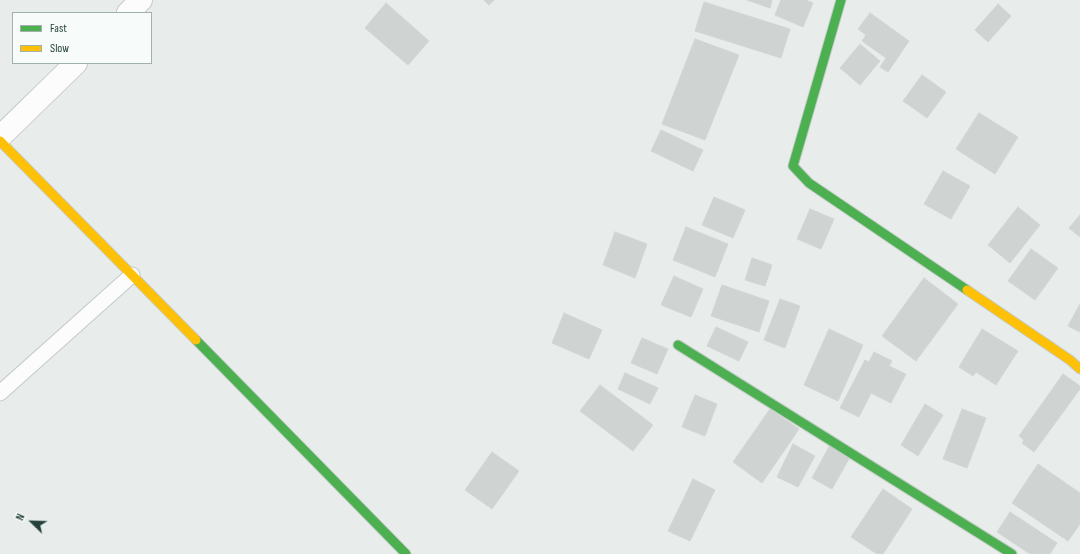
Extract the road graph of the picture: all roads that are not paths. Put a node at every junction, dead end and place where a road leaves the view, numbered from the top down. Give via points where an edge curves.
1 (841, 0) edge
2 (75, 64) edge
3 (0, 137) edge
4 (0, 141) edge
5 (132, 275) junction
6 (678, 345) dead end
7 (1080, 369) edge
8 (0, 393) edge
9 (406, 554) edge
10 (1012, 554) edge

1 - 7 street via 793,166 809,184
2 - 3 street
4 - 5 street
5 - 8 lane
5 - 9 street
6 - 10 street

